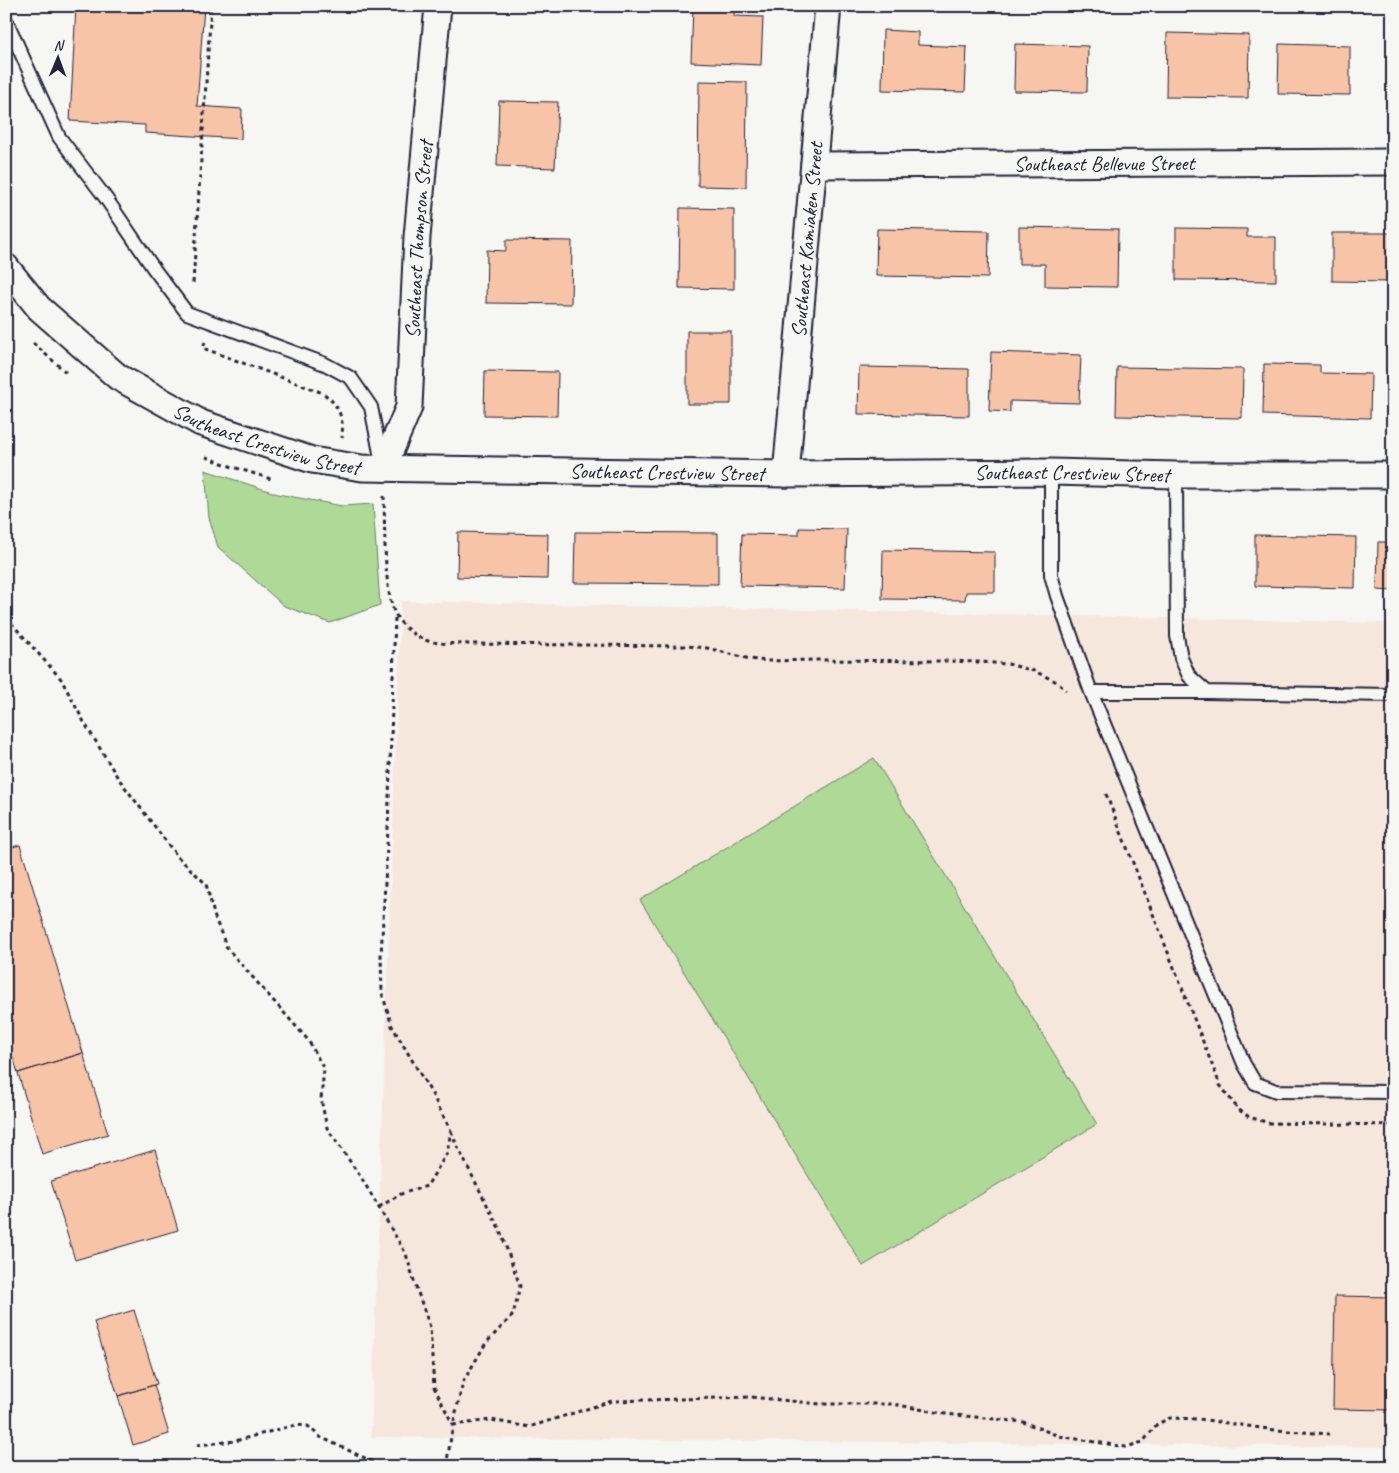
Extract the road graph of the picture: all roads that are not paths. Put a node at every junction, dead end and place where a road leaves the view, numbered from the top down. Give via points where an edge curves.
1 (438, 6) edge
2 (828, 6) edge
3 (6, 20) edge
4 (1393, 162) edge
5 (814, 165) junction
6 (6, 267) edge
7 (383, 468) junction
8 (1051, 472) junction
9 (786, 474) junction
10 (1176, 475) junction
11 (1393, 475) edge
12 (1091, 692) junction
13 (1207, 692) junction
14 (1393, 695) edge
15 (1393, 1092) edge

1 - 7 street, Southeast Thompson Street via 417,238 409,407
2 - 5 street, Southeast Kamiaken Street
3 - 7 lane via 59,137 187,313 325,364 351,378 371,407
4 - 5 street, Southeast Bellevue Street
5 - 9 street, Southeast Kamiaken Street
6 - 7 street, Southeast Crestview Street via 39,308 118,377 201,424 312,460
7 - 9 street, Southeast Crestview Street
8 - 9 street, Southeast Crestview Street
8 - 10 street, Southeast Crestview Street
8 - 12 lane via 1051,575
10 - 11 street, Southeast Crestview Street
10 - 13 lane via 1177,636 1189,676
12 - 13 lane
12 - 15 lane via 1244,1064 1255,1083 1276,1091
13 - 14 lane

